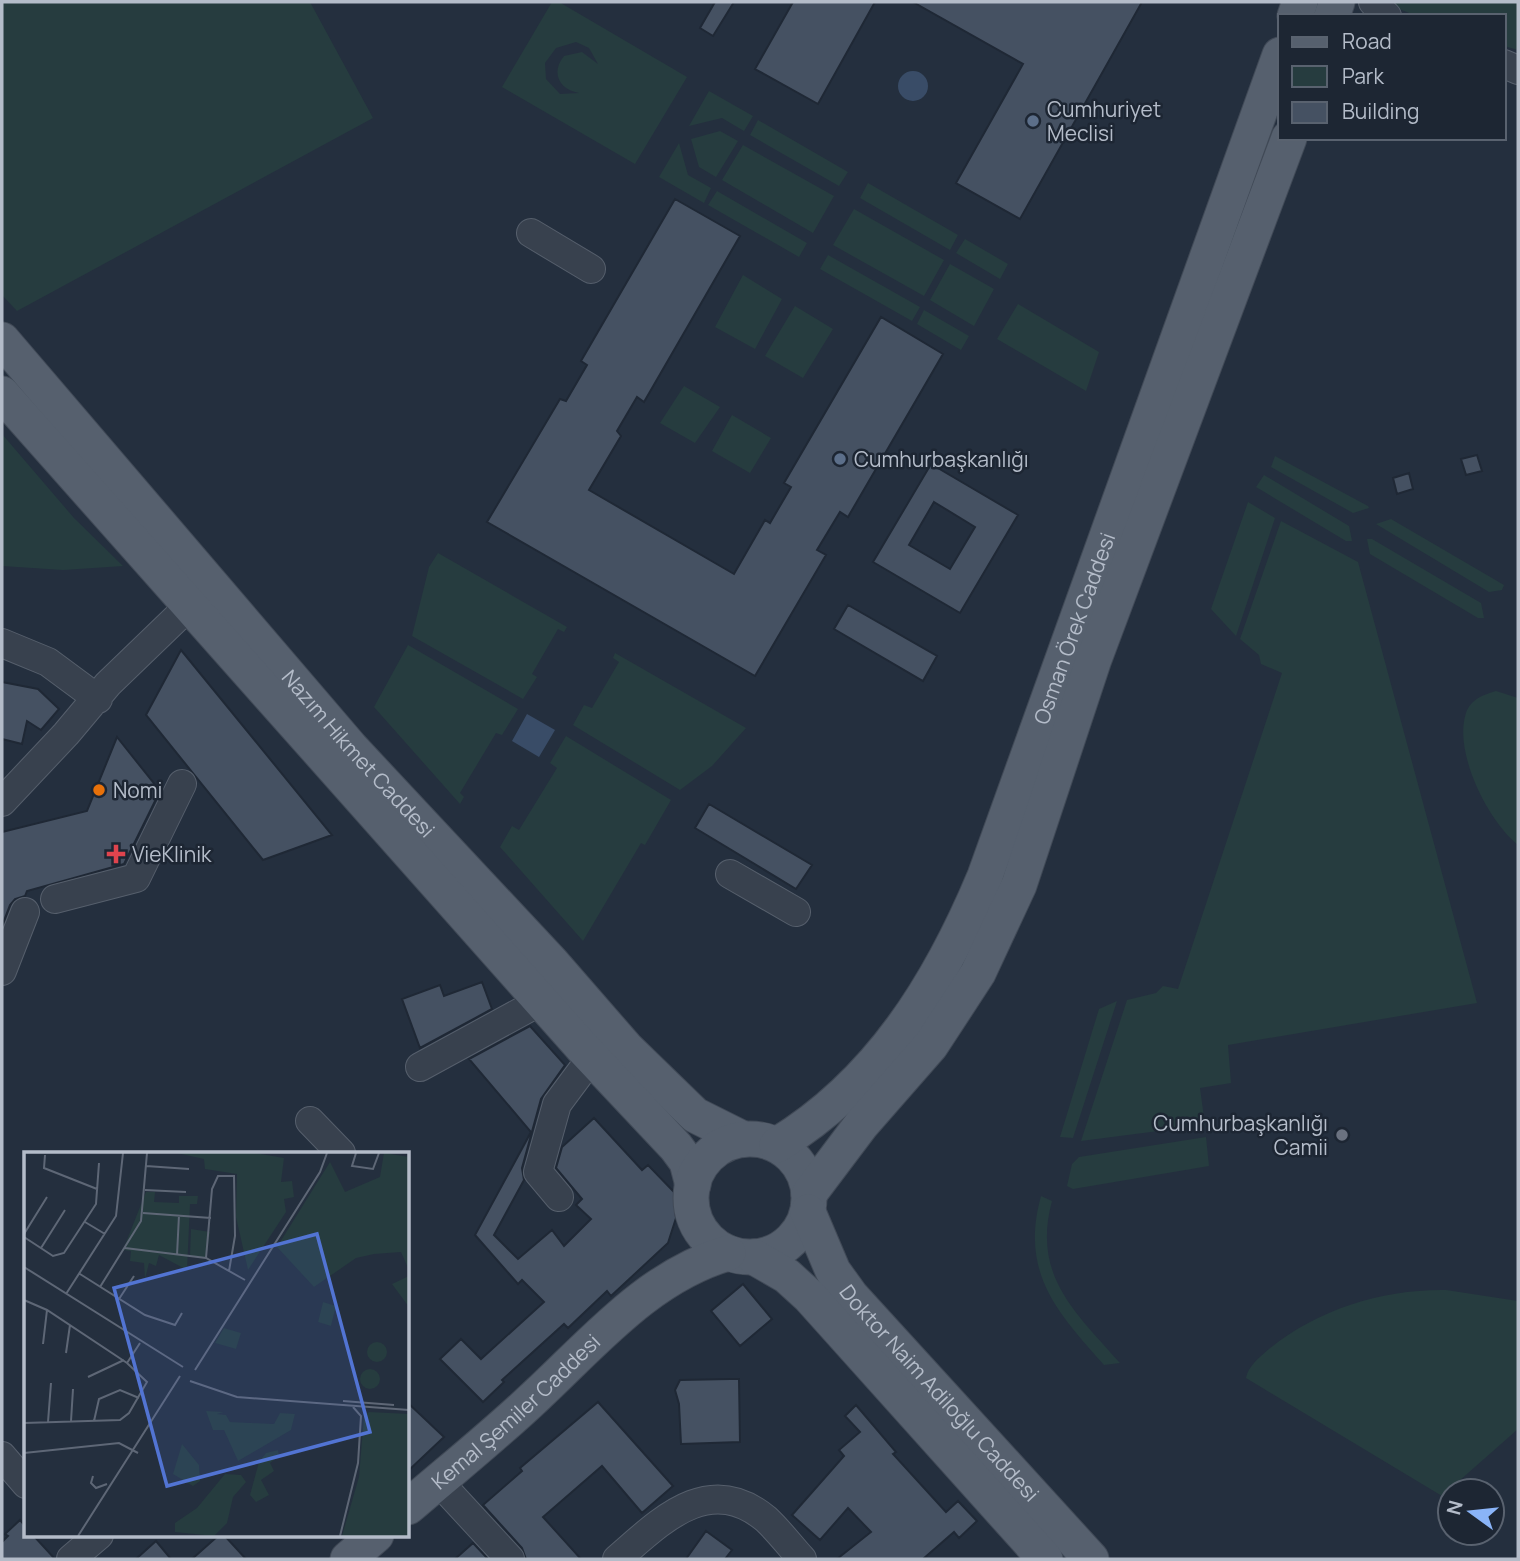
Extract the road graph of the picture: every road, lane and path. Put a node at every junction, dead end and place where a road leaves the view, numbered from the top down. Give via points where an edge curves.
1 (1278, 61) edge
2 (1288, 140) edge
3 (531, 233) dead end
4 (591, 269) dead end
5 (2, 340) edge
6 (2, 394) edge
7 (190, 605) junction
8 (2, 643) edge
9 (99, 699) junction
10 (182, 784) dead end
11 (2, 802) edge
12 (730, 874) dead end
13 (55, 899) dead end
14 (24, 912) dead end
15 (796, 912) dead end
16 (2, 971) edge
17 (541, 1001) junction
18 (592, 1057) junction
19 (420, 1067) dead end
20 (310, 1121) dead end
21 (743, 1139) junction
22 (777, 1144) junction
23 (340, 1152) edge
24 (559, 1197) dead end
25 (693, 1200) junction
26 (809, 1203) junction
27 (741, 1255) junction
28 (621, 1314) junction
29 (2, 1456) edge
30 (438, 1481) junction
31 (24, 1482) edge
32 (410, 1505) edge
33 (375, 1536) edge
34 (348, 1559) edge
35 (510, 1559) edge
36 (617, 1559) edge
37 (802, 1559) edge
38 (1045, 1559) edge
39 (1091, 1559) edge

1 - 22 main road, Osman Örek Caddesi via 959,938 932,987 867,1072 806,1127
2 - 26 main road, Osman Örek Caddesi via 1094,659 1013,898 978,973 930,1045 861,1125
3 - 4 street
5 - 21 main road, Nazım Hikmet Caddesi via 307,698 655,1079 695,1115
6 - 7 main road, Nazım Hikmet Caddesi
7 - 9 street via 108,684
7 - 17 main road, Nazım Hikmet Caddesi
8 - 9 street via 48,663
9 - 11 street
10 - 13 street via 136,878
12 - 15 street
14 - 16 street
17 - 18 main road, Nazım Hikmet Caddesi
17 - 19 street
18 - 24 street via 557,1104 538,1172
18 - 25 main road, Nazım Hikmet Caddesi via 687,1162
20 - 23 street
21 - 22 main road
21 - 25 main road via 716,1149 698,1171
22 - 26 main road via 800,1165
25 - 27 main road via 707,1238
25 - 28 main road, Kemal Şemiler Caddesi via 687,1242
26 - 27 main road via 802,1226 782,1248
26 - 39 main road, Doktor Naim Adiloğlu Caddesi via 833,1272 852,1296
27 - 28 main road, Kemal Şemiler Caddesi via 705,1259
27 - 38 main road, Doktor Naim Adiloğlu Caddesi via 787,1276 809,1296
28 - 30 main road, Kemal Şemiler Caddesi
29 - 31 street
30 - 32 main road, Kemal Şemiler Caddesi
30 - 35 street
33 - 34 main road
36 - 37 street via 672,1512 705,1500 737,1502 765,1519

